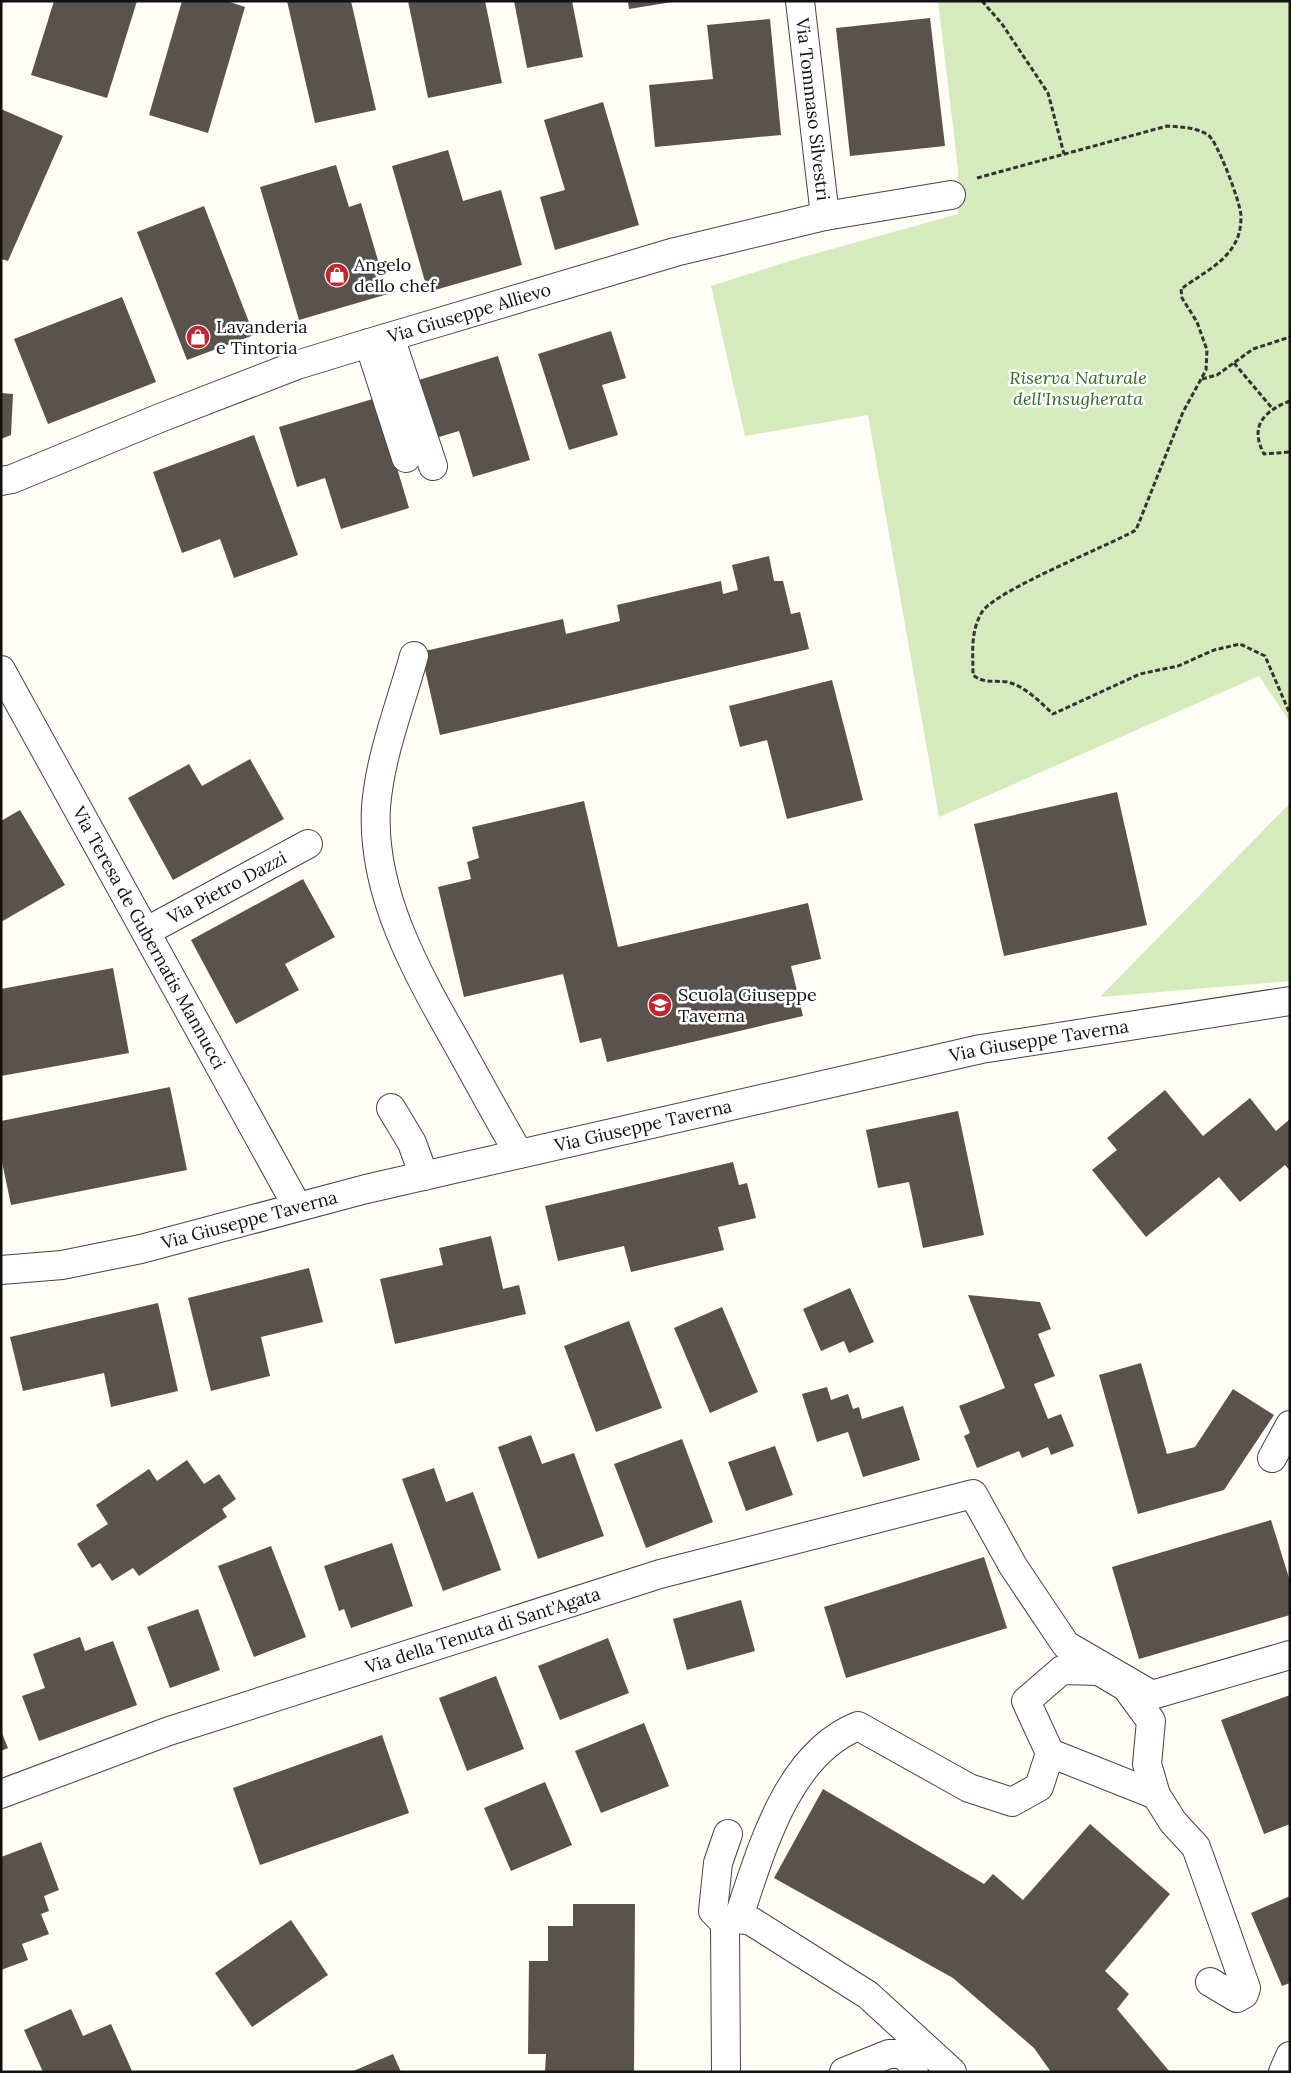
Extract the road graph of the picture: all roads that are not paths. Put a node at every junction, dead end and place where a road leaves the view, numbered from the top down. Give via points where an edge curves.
1 (800, 1) edge
2 (951, 194) road end
3 (826, 216) junction
4 (380, 340) junction
5 (406, 458) dead end
6 (433, 466) dead end
7 (1, 481) edge
8 (414, 656) dead end
9 (1, 670) edge
10 (308, 844) dead end
11 (147, 931) junction
12 (1290, 1001) edge
13 (391, 1108) dead end
14 (519, 1154) junction
15 (424, 1176) junction
16 (297, 1206) junction
17 (1, 1270) edge
18 (1290, 1425) edge
19 (1272, 1458) dead end
20 (1290, 1655) edge
21 (1050, 1753) junction
22 (1, 1794) edge
23 (1156, 1795) junction
24 (728, 1834) dead end
25 (732, 1921) junction
26 (1210, 1982) dead end
27 (1290, 2056) edge
28 (726, 2072) edge
29 (844, 2072) edge
30 (914, 2072) edge
31 (952, 2072) edge
32 (1283, 2072) edge

1 - 3 street, Via Tommaso Silvestri
2 - 3 street, Via Giuseppe Allievo
3 - 4 street, Via Giuseppe Allievo via 675,252
4 - 5 street
4 - 6 street
4 - 7 street, Via Giuseppe Allievo via 269,376
8 - 14 street via 379,782 376,835 382,875 408,948 440,1013
9 - 11 street, Via Teresa de Gubernatis Mannucci
10 - 11 street, Via Pietro Dazzi
11 - 16 street, Via Teresa de Gubernatis Mannucci
12 - 14 street, Via Giuseppe Taverna via 981,1049
13 - 15 street via 412,1143
14 - 15 street, Via Giuseppe Taverna
15 - 16 street, Via Giuseppe Taverna
16 - 17 street, Via Giuseppe Taverna via 112,1256 62,1265
18 - 19 street
20 - 22 street, Via della Tenuta di Sant'Agata via 1152,1695 1066,1645 1013,1566 973,1494 660,1574 169,1731
21 - 23 street
21 - 23 street via 1026,1701 1062,1670 1099,1671 1126,1687 1151,1720 1147,1764
21 - 25 street via 1039,1787 1012,1802 969,1788 858,1726 844,1731 807,1764 791,1785
23 - 26 street via 1173,1822 1196,1847 1246,1988 1244,1994 1237,1998
24 - 25 street via 718,1863 713,1911
25 - 28 street
25 - 31 street via 751,1921 868,1995
27 - 32 street
29 - 30 street via 888,2054 902,2054 911,2062

